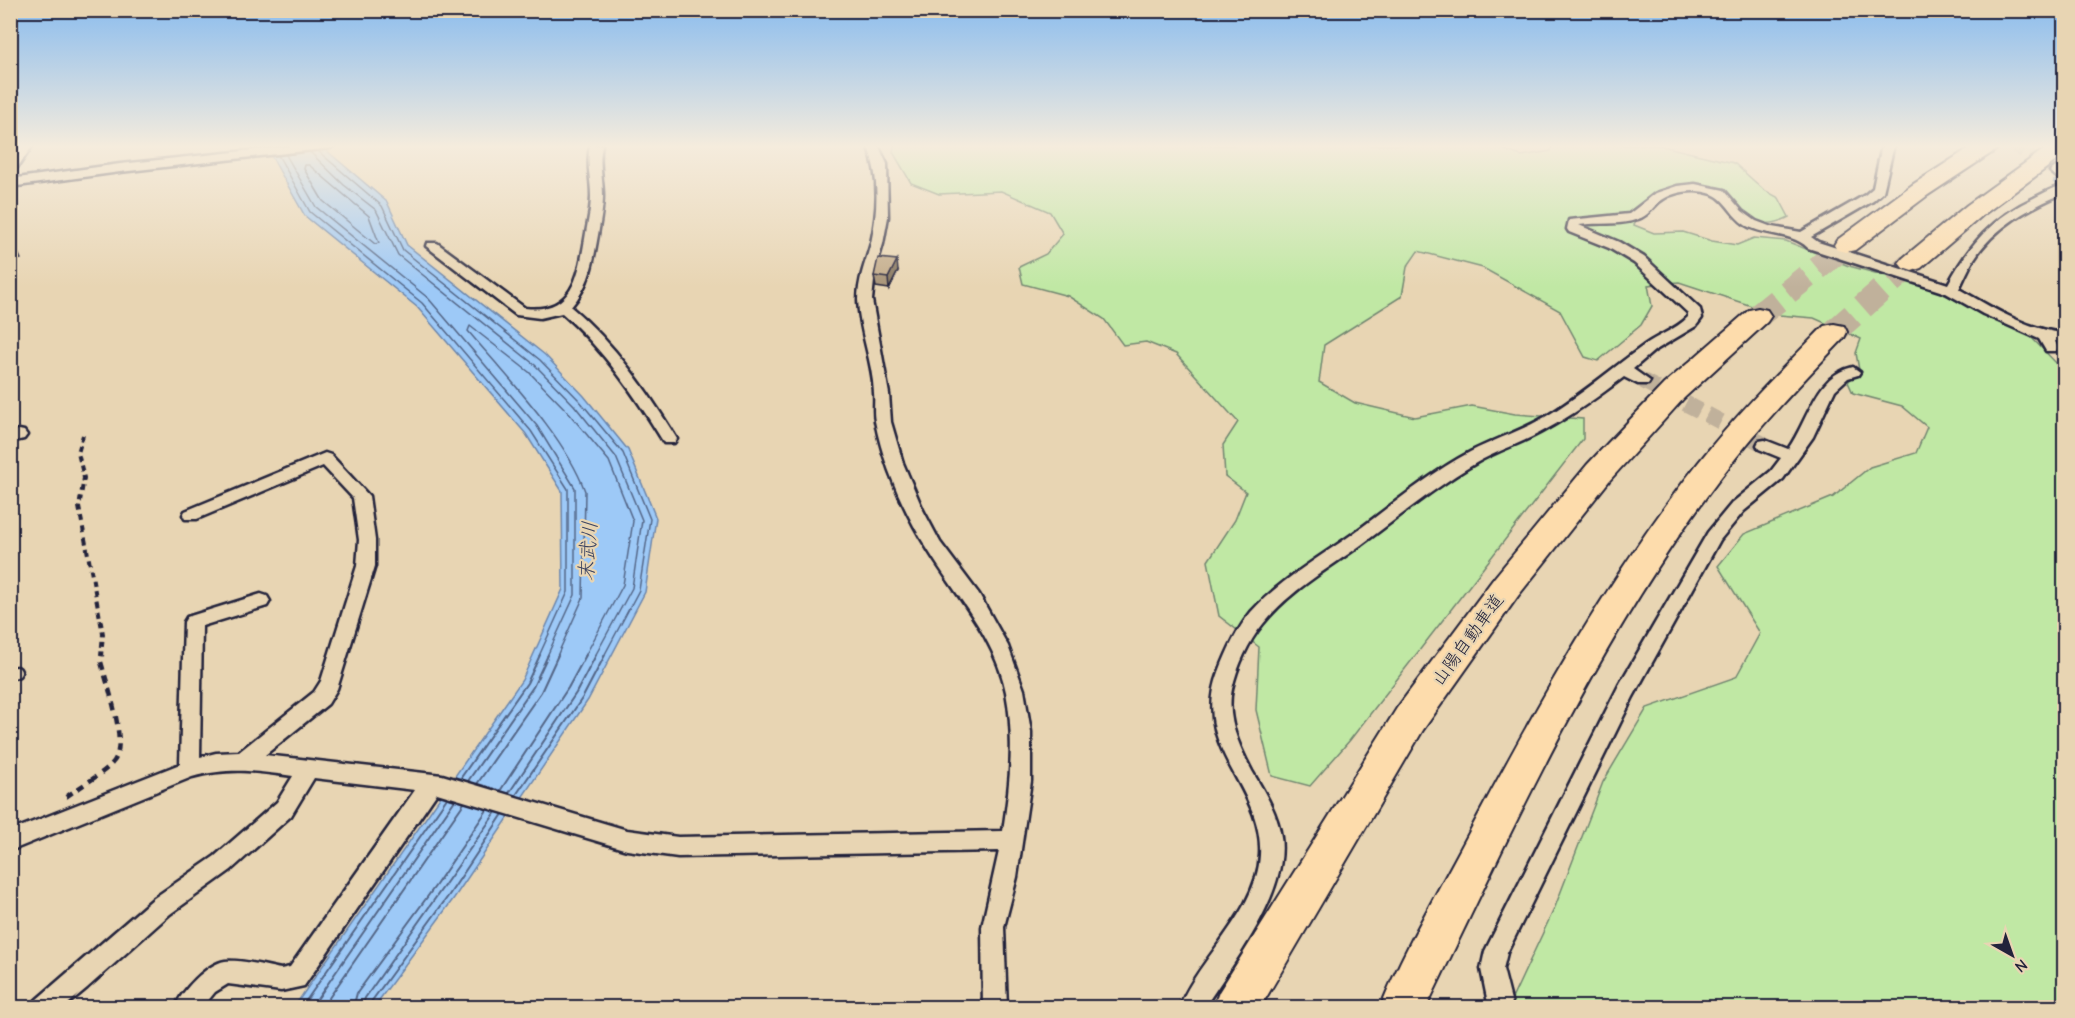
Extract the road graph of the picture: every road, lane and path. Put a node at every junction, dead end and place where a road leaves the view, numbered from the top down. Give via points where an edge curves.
1 (596, 193) edge
2 (882, 193) edge
3 (1667, 193) edge
4 (1718, 193) edge
5 (1875, 193) edge
6 (1917, 193) edge
7 (1999, 193) edge
8 (2045, 193) edge
9 (1803, 236) junction
10 (1846, 245) tunnel mouth
11 (432, 246) dead end
12 (1912, 263) tunnel mouth
13 (1951, 290) junction
14 (564, 308) junction
15 (1758, 316) tunnel mouth
16 (1834, 332) tunnel mouth
17 (2064, 337) edge
18 (1623, 370) junction
19 (1853, 372) dead end
20 (1643, 381) tunnel mouth
21 (82, 435) dead end
22 (669, 439) dead end
23 (1765, 445) tunnel mouth
24 (1791, 456) junction
25 (191, 515) dead end
26 (261, 601) dead end
27 (243, 761) junction
28 (190, 769) junction
29 (308, 770) junction
30 (436, 783) junction
31 (39, 829) junction
32 (10, 841) edge
33 (1011, 841) junction
34 (44, 1008) edge
35 (186, 1008) edge
36 (995, 1008) edge
37 (1190, 1008) edge
38 (1236, 1008) edge
39 (1402, 1008) edge
40 (1501, 1008) edge

1 - 14 street via 588,266
2 - 33 street via 882,217 865,300 881,407 895,463 915,510 934,546 973,599 999,646 1015,690 1021,732 1021,781
3 - 18 street via 1634,217 1573,224 1573,229 1639,260 1695,312 1691,323 1649,348
4 - 9 street via 1753,224
5 - 9 street
6 - 10 highway
7 - 12 highway
8 - 13 street via 2000,222 1971,255
9 - 13 street via 1813,245
11 - 14 street via 521,312 536,315
13 - 17 street via 2048,342
14 - 22 street via 606,350 646,401
15 - 38 highway, 山陽自動車道 via 1674,391 1598,473 1506,587 1410,719
16 - 39 highway via 1760,408 1693,491 1598,633 1484,844
18 - 20 street
18 - 37 street via 1539,427 1459,467 1298,580 1257,619 1221,692 1222,714 1230,748 1268,822 1272,855 1263,886
19 - 24 street via 1843,374 1829,387 1805,437
21 - 31 path via 78,453 84,478 79,507 103,633 101,662 120,751 113,763 74,789 41,821
23 - 24 street
24 - 40 street via 1777,475 1738,507 1714,536 1626,691 1496,951 1492,969
25 - 27 street via 325,459 361,496 366,566 330,683 321,698
26 - 28 street via 193,622
27 - 28 street via 216,762
27 - 29 street
28 - 31 street
29 - 30 street
29 - 34 street via 284,809 223,863 124,937
30 - 33 street via 627,840 678,847
30 - 35 street via 296,978 281,980 226,972 207,984
31 - 32 street
33 - 36 street via 993,927

